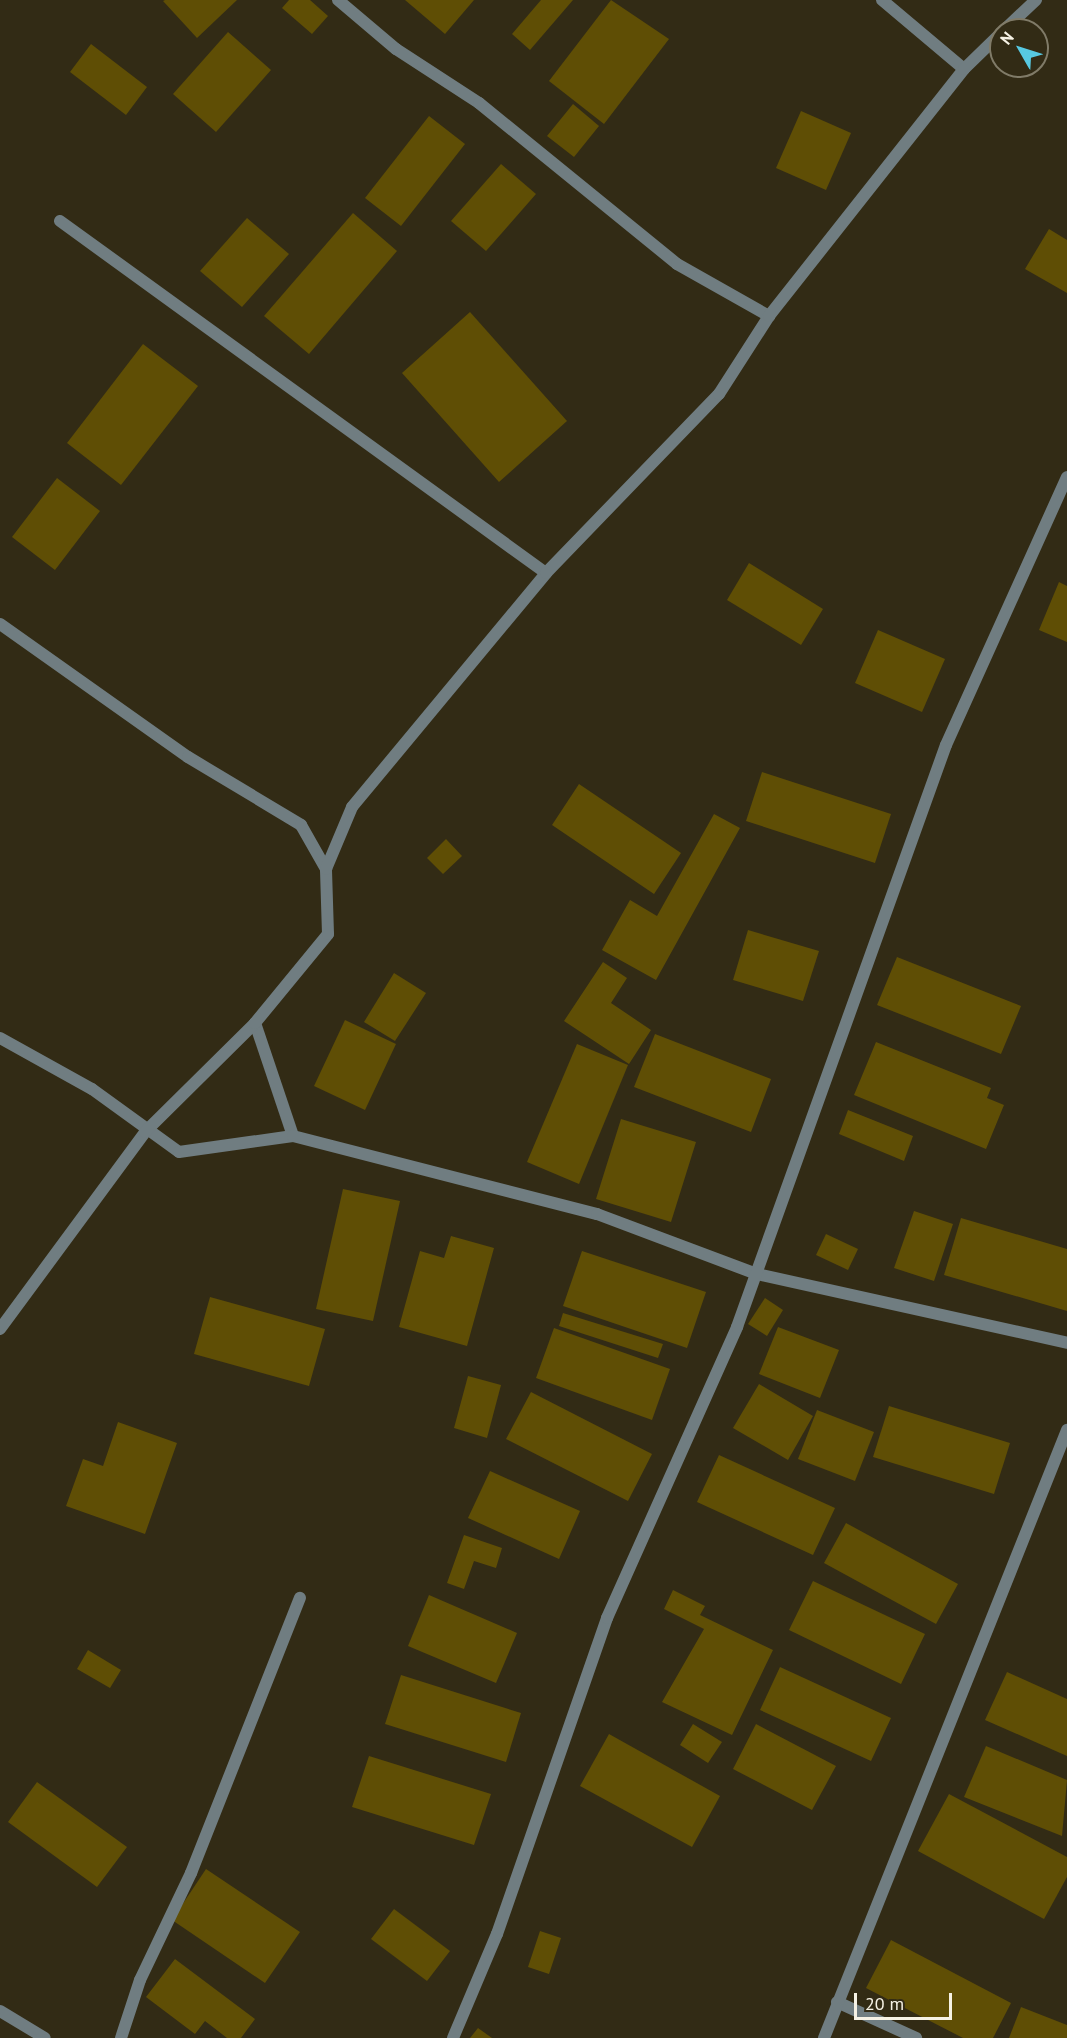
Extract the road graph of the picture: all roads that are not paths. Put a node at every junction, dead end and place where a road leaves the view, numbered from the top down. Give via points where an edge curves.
1 (338, 0) edge
2 (882, 0) edge
3 (1036, 0) edge
4 (1017, 18) edge
5 (989, 44) edge
6 (963, 69) junction
7 (60, 221) dead end
8 (769, 316) junction
9 (1067, 477) edge
10 (546, 573) junction
11 (0, 624) edge
12 (326, 869) junction
13 (255, 1023) junction
14 (0, 1038) edge
15 (145, 1132) junction
16 (293, 1136) junction
17 (757, 1274) junction
18 (0, 1329) edge
19 (1067, 1342) edge
20 (1067, 1430) edge
21 (300, 1598) dead end
22 (837, 2002) junction
23 (0, 2011) edge
24 (45, 2038) edge
25 (121, 2038) edge
26 (453, 2038) edge
27 (824, 2038) edge
28 (916, 2038) edge

1 - 8 street via 396,49 479,103 677,264
2 - 6 street
3 - 4 street
5 - 6 street
6 - 8 street
7 - 10 street
8 - 10 street via 719,394
9 - 17 street via 946,745
10 - 12 street via 352,807
11 - 12 street via 188,757 300,825
12 - 13 street via 328,934
13 - 15 street
13 - 16 street
14 - 15 street via 92,1089
15 - 16 street via 178,1152
15 - 18 street
16 - 17 street via 597,1214
17 - 19 street
17 - 26 street via 607,1618 497,1934
20 - 22 street
21 - 25 street via 191,1873 140,1980
22 - 27 street
22 - 28 street
23 - 24 street

